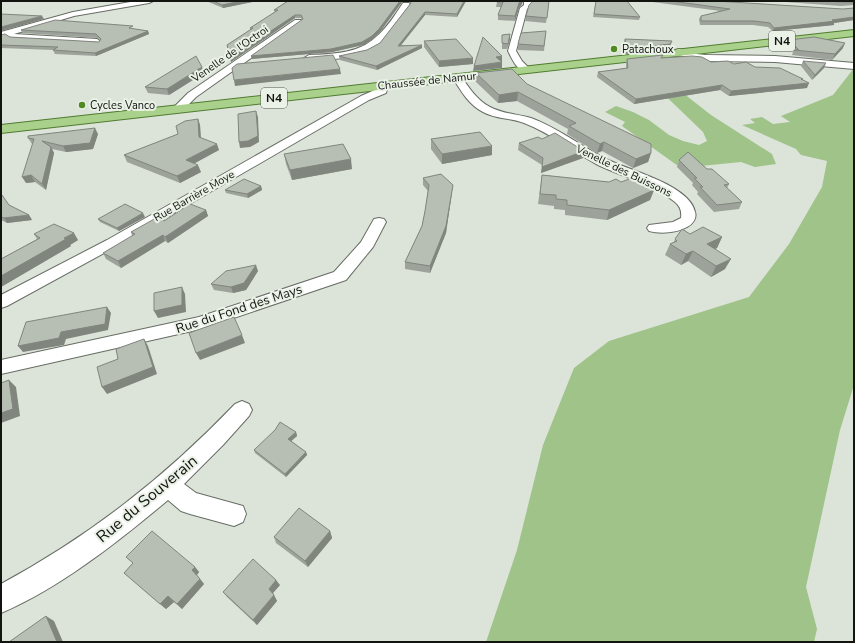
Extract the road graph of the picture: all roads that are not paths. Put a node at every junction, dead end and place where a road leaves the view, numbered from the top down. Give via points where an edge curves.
1 (149, 1) edge
2 (524, 3) edge
3 (406, 5) dead end
4 (298, 22) edge
5 (854, 33) edge
6 (1, 35) edge
7 (97, 42) edge
8 (679, 52) junction
9 (297, 59) edge
10 (252, 64) edge
11 (237, 65) junction
12 (854, 66) edge
13 (532, 69) junction
14 (458, 78) junction
15 (364, 93) junction
16 (178, 109) junction
17 (1, 129) edge
18 (379, 222) dead end
19 (654, 228) dead end
20 (1, 302) edge
21 (1, 367) edge
22 (242, 410) dead end
23 (168, 486) junction
24 (234, 514) dead end
25 (1, 599) edge

1 - 6 street via 73,14
2 - 13 street via 512,51 518,62
3 - 9 street via 376,43 364,50 343,55
4 - 11 street, Venelle de l'Octroi
5 - 8 main road, Chaussée de Namur / N4
6 - 7 street
8 - 12 street via 700,57 775,59
8 - 13 main road, Chaussée de Namur / N4
10 - 11 street
11 - 16 street, Venelle de l'Octroi via 192,95
13 - 14 main road, Chaussée de Namur / N4
14 - 15 main road, Chaussée de Namur / N4 via 383,86
14 - 19 street, Venelle des Buissons via 480,106 496,113 533,122 603,163 664,188 688,208 688,218 683,223
15 - 16 main road, Chaussée de Namur / N4
15 - 20 street, Rue Barrière Moye via 112,243
16 - 17 main road, Chaussée de Namur / N4
18 - 21 street, Rue du Fond des Mays via 368,244 340,276 202,323
22 - 23 street, Rue du Souverain
23 - 24 street via 190,503
23 - 25 street, Rue du Souverain via 110,534 53,571

